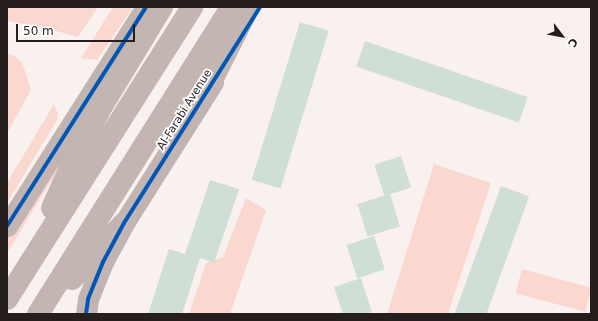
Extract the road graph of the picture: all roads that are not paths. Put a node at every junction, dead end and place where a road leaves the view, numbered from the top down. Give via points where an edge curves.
1 (146, 7) edge
2 (162, 7) edge
3 (192, 7) edge
4 (230, 7) edge
5 (249, 7) edge
6 (260, 7) edge
7 (204, 96) junction
8 (124, 223) junction
9 (7, 226) edge
10 (12, 290) edge
11 (39, 314) edge
12 (86, 314) edge

1 - 9 street
2 - 10 main road via 84,139
3 - 10 main road
4 - 11 main road, Al-Farabi Avenue
5 - 7 main road
6 - 7 street, Al-Farabi Avenue
7 - 8 street, Al-Farabi Avenue
8 - 11 main road
8 - 12 street, Al-Farabi Avenue via 103,262 88,299

